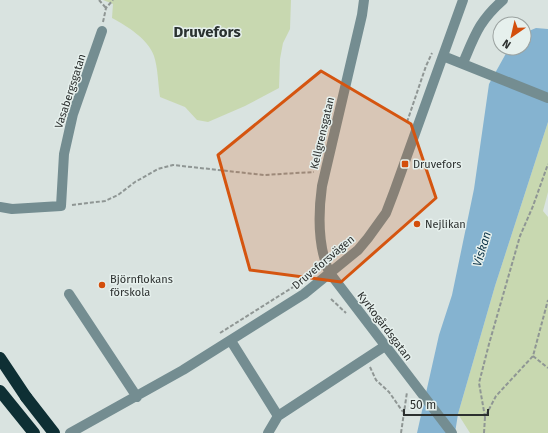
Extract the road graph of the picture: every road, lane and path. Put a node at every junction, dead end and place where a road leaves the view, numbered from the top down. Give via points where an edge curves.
1 (99, 0) edge
2 (113, 0) edge
3 (364, 0) edge
4 (463, 0) edge
5 (503, 0) edge
6 (106, 8) junction
7 (102, 31) joint
8 (435, 50) dead end
9 (443, 56) junction
10 (463, 63) junction
11 (548, 98) edge
12 (406, 124) dead end
13 (548, 164) edge
14 (326, 170) junction
15 (61, 206) junction
16 (0, 207) edge
17 (355, 236) dead end
18 (325, 262) junction
19 (329, 272) junction
20 (69, 294) dead end
21 (548, 300) edge
22 (215, 336) dead end
23 (231, 341) junction
24 (385, 346) junction
25 (533, 356) junction
26 (0, 358) edge
27 (369, 365) dead end
28 (0, 367) edge
29 (548, 368) edge
30 (409, 390) dead end
31 (0, 391) edge
32 (0, 395) edge
33 (137, 396) junction
34 (26, 397) junction
35 (403, 412) junction
36 (18, 413) junction
37 (278, 416) junction
38 (485, 417) junction
39 (34, 433) edge
40 (54, 433) edge
41 (70, 433) edge
42 (268, 433) edge
43 (401, 433) edge
44 (452, 433) edge
45 (484, 433) edge

1 - 6 path
2 - 6 path
3 - 14 street, Kellgrensgatan
4 - 9 street, Druveforsvägen
5 - 10 street via 480,24
6 - 7 path
7 - 15 street, Vasabergsgatan via 73,114 64,154
8 - 12 path via 429,57
9 - 10 street
9 - 19 street, Druveforsvägen via 386,213 358,250
10 - 11 street
13 - 38 path via 534,206 520,236 479,383
14 - 15 path via 264,175 173,165 158,169 105,201
14 - 18 street, Kellgrensgatan via 319,213
15 - 16 street via 12,209
17 - 18 path
18 - 19 street, Kellgrensgatan
18 - 22 path via 298,284
19 - 23 street, Druveforsvägen via 304,294
19 - 24 street, Kyrkogårdsgatan
20 - 33 street
21 - 25 path
23 - 33 street, Druveforsvägen
23 - 37 street
24 - 37 street
24 - 44 street, Kyrkogårdsgatan
25 - 29 path
25 - 38 path via 496,396
26 - 34 highway
27 - 35 path via 376,380 389,392
28 - 34 highway
30 - 35 path
31 - 36 highway
32 - 36 highway
33 - 41 street, Druveforsvägen
34 - 40 highway, bridge
35 - 43 path
36 - 39 highway
37 - 42 street
38 - 45 path

